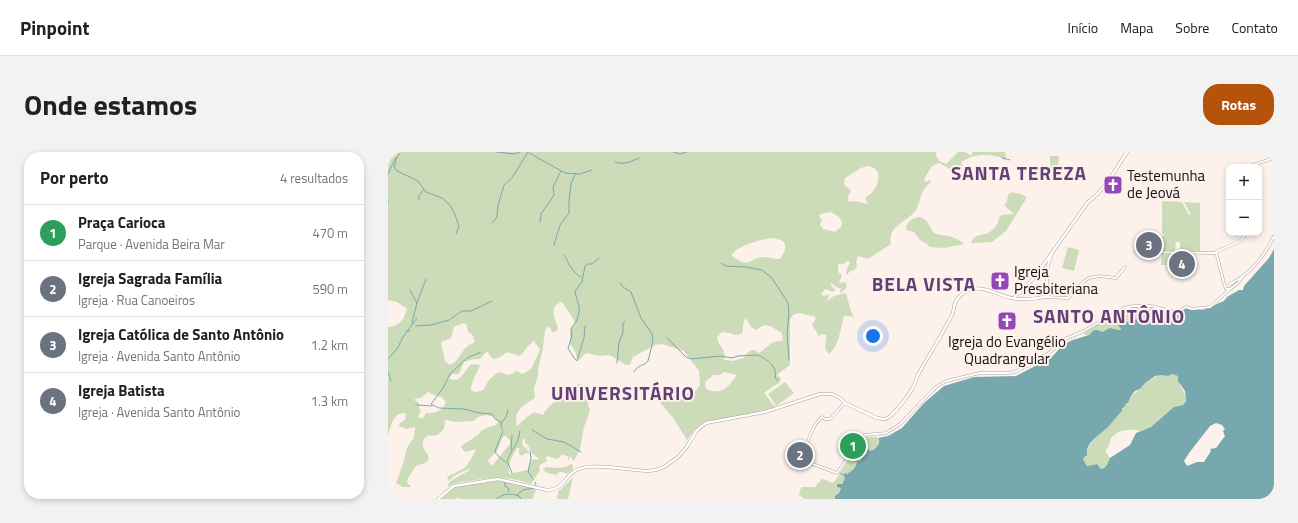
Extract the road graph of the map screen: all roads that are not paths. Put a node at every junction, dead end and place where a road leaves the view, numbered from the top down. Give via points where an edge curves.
1 (1127, 152) edge
2 (1274, 158) edge
3 (1256, 164) edge
4 (1244, 236) edge
5 (1274, 236) edge
6 (1136, 252) dead end
7 (1216, 252) junction
8 (1052, 253) junction
9 (1125, 267) dead end
10 (1038, 271) junction
11 (1046, 271) junction
12 (1243, 275) junction
13 (1222, 279) junction
14 (1229, 284) junction
15 (1226, 287) junction
16 (1230, 289) junction
17 (1050, 292) junction
18 (1019, 293) junction
19 (1225, 294) junction
20 (1044, 297) junction
21 (1055, 297) junction
22 (1011, 298) junction
23 (845, 403) junction
24 (438, 499) edge

1 - 8 main road via 1106,186 1088,202
2 - 3 street
4 - 7 street
5 - 12 street via 1263,255
6 - 7 street
7 - 13 street
8 - 10 main road
8 - 11 main road
9 - 21 street via 1116,278 1094,276 1084,281 1068,298
10 - 11 main road
10 - 18 main road
11 - 17 main road
12 - 14 street
12 - 16 street
13 - 14 street
13 - 15 street
14 - 15 street
14 - 16 street
15 - 16 street
15 - 19 street
16 - 19 street
17 - 20 main road
17 - 21 street
18 - 22 main road
18 - 22 main road
19 - 23 street via 1208,308 1186,307 1172,311 1147,306 1124,308 1065,339 1032,364 1014,372 980,373 946,381 936,387 900,424 886,432 863,436 837,473 802,460 814,426 822,417 830,419
20 - 21 street
20 - 22 main road
22 - 23 main road via 981,288 966,292 957,299 943,333 912,390 888,418 877,418
23 - 24 main road via 832,394 820,394 765,412 706,423 696,430 677,458 656,470 585,467 574,471 555,490 498,479 457,485

